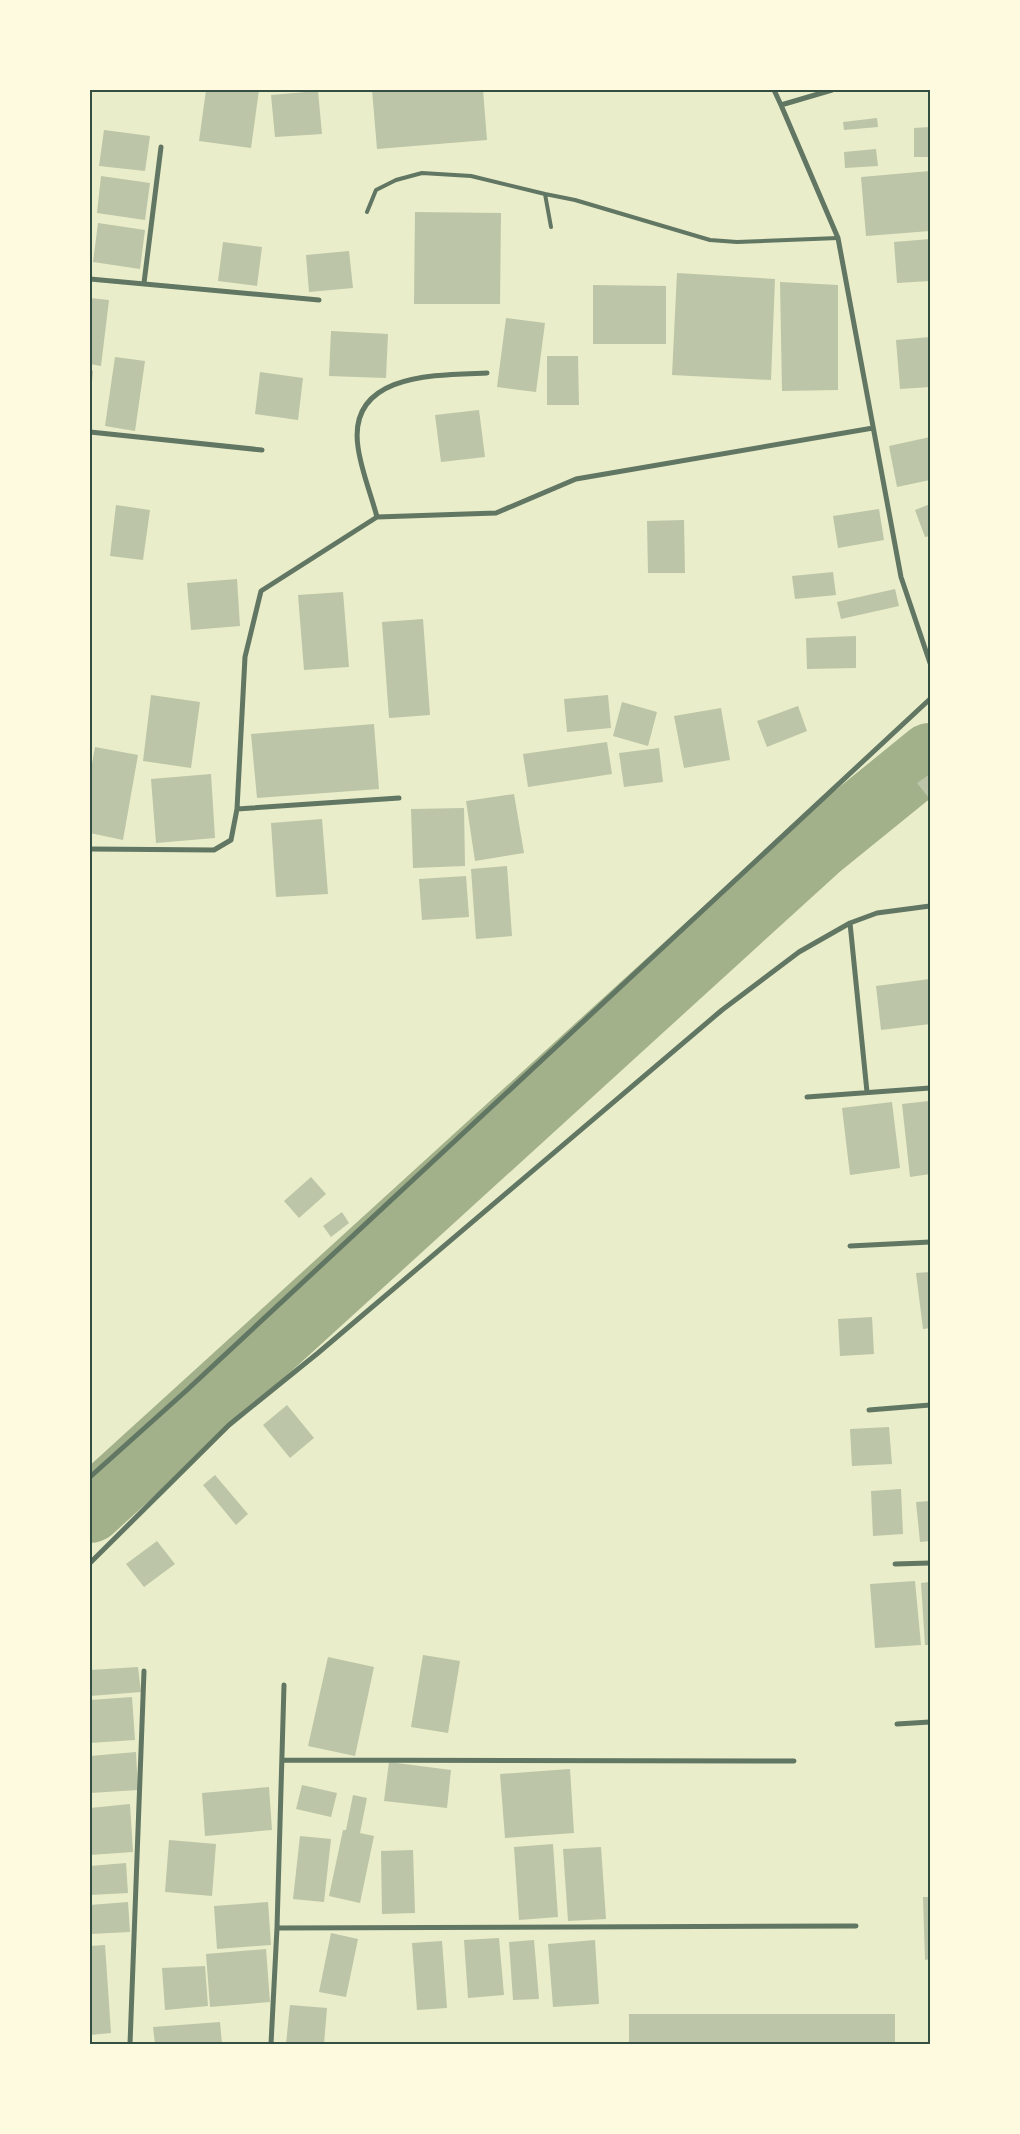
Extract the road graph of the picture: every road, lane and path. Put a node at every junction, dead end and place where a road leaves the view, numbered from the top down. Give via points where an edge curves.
1 (774, 90) edge
2 (832, 90) edge
3 (781, 105) junction
4 (161, 147) dead end
5 (545, 194) junction
6 (367, 212) dead end
7 (551, 226) dead end
8 (838, 238) junction
9 (90, 279) edge
10 (144, 283) junction
11 (319, 300) dead end
12 (487, 373) dead end
13 (873, 428) junction
14 (90, 432) edge
15 (262, 450) dead end
16 (377, 517) junction
17 (930, 663) edge
18 (930, 699) edge
19 (400, 798) dead end
20 (237, 809) junction
21 (90, 849) edge
22 (930, 906) edge
23 (850, 923) junction
24 (930, 1088) edge
25 (867, 1092) junction
26 (807, 1097) dead end
27 (930, 1242) edge
28 (850, 1246) dead end
29 (930, 1405) edge
30 (869, 1410) dead end
31 (90, 1476) edge
32 (90, 1563) edge
33 (930, 1563) edge
34 (895, 1564) dead end
35 (144, 1671) dead end
36 (284, 1685) dead end
37 (930, 1722) edge
38 (897, 1724) dead end
39 (283, 1760) junction
40 (794, 1761) dead end
41 (856, 1926) dead end
42 (277, 1928) junction
43 (130, 2044) edge
44 (271, 2044) edge

1 - 3 street
2 - 3 street
3 - 8 street
4 - 10 street
5 - 6 lane via 471,176 422,173 376,190
5 - 7 lane
5 - 8 lane via 710,240
8 - 13 street
9 - 10 street
10 - 11 street
12 - 16 street via 427,376 374,394 362,412 358,446
13 - 16 street via 576,479 496,513
13 - 17 street via 901,577
14 - 15 street
16 - 20 street via 261,591 245,657
18 - 31 street via 201,1377
19 - 20 street
20 - 21 street via 231,840 214,850
22 - 23 street via 876,913
23 - 25 street
23 - 32 street via 799,952 722,1010 230,1425
24 - 25 street
25 - 26 street
27 - 28 street
29 - 30 street
33 - 34 street
35 - 43 street
36 - 39 street
37 - 38 street
39 - 40 street
39 - 42 street
41 - 42 street
42 - 44 street

